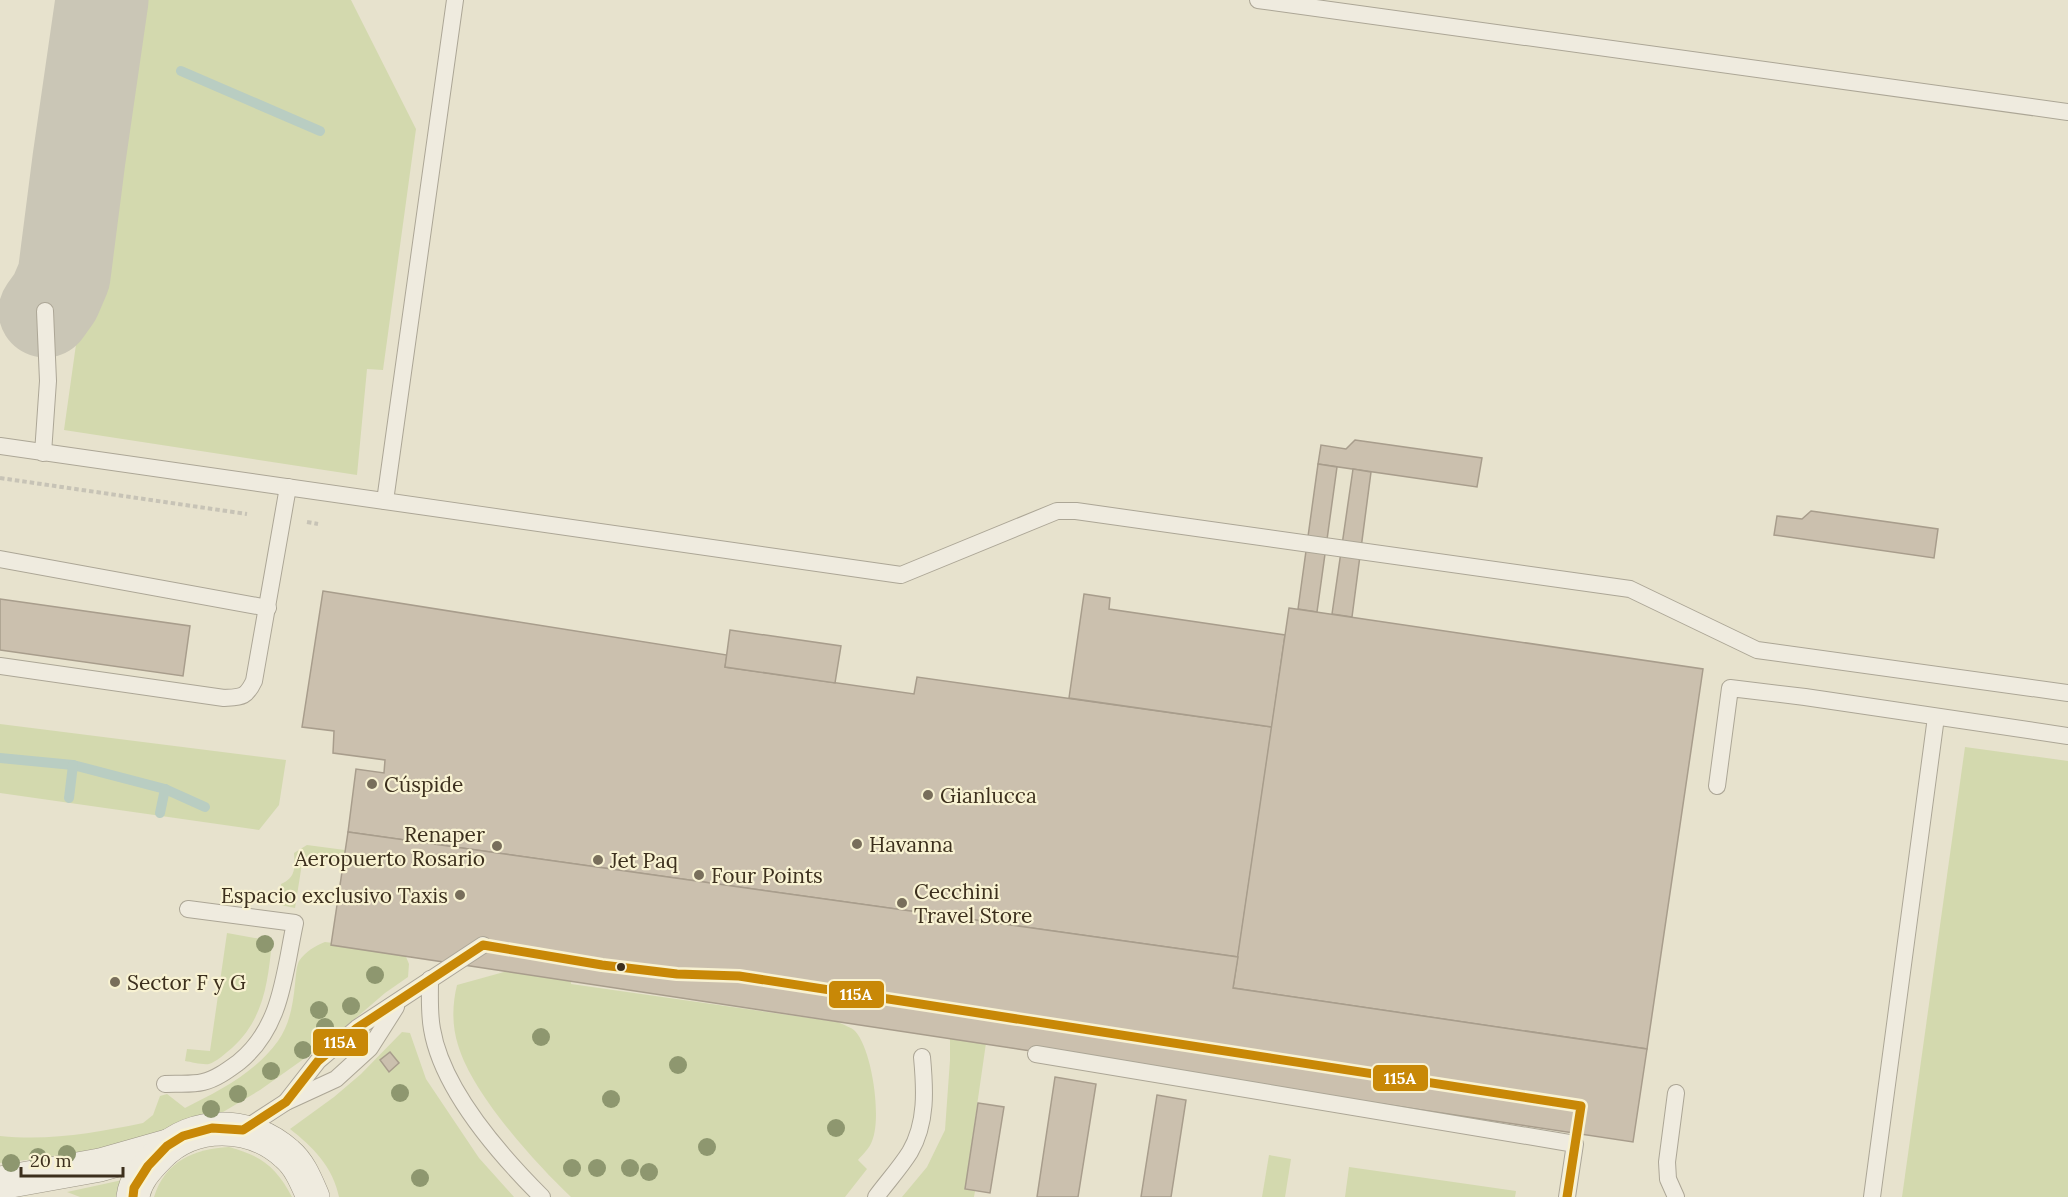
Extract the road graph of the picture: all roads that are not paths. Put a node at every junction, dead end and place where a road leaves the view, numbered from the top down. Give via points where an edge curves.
1 (455, 0) edge
2 (1258, 0) edge
3 (2068, 112) edge
4 (45, 311) dead end
5 (0, 446) edge
6 (43, 453) junction
7 (288, 487) junction
8 (385, 501) junction
9 (0, 559) edge
10 (268, 608) junction
11 (0, 666) edge
12 (2068, 693) edge
13 (1936, 717) junction
14 (2068, 736) edge
15 (1717, 786) dead end
16 (188, 909) dead end
17 (483, 945) dead end
18 (430, 979) junction
19 (399, 1001) junction
20 (1036, 1054) dead end
21 (922, 1057) dead end
22 (165, 1084) dead end
23 (1676, 1093) dead end
24 (286, 1102) junction
25 (243, 1130) junction
26 (167, 1146) junction
27 (0, 1185) edge
28 (33, 1197) edge
29 (133, 1197) edge
30 (313, 1197) edge
31 (542, 1197) edge
32 (876, 1197) edge
33 (1567, 1197) edge
34 (1676, 1197) edge
35 (1872, 1197) edge

1 - 8 lane
2 - 3 lane
4 - 6 lane via 48,381
5 - 6 lane
6 - 7 lane
7 - 8 lane
7 - 10 lane
8 - 12 lane via 901,575 1057,511 1076,511 1630,589 1757,650
9 - 10 lane
10 - 11 lane via 254,681 242,697 224,698
13 - 14 lane
13 - 15 lane via 1730,688
13 - 35 lane
16 - 22 lane via 295,923 280,997 270,1025 252,1051 225,1072 202,1082
17 - 18 lane
18 - 19 lane
18 - 31 lane via 431,1029 445,1071 488,1136
19 - 24 lane via 357,1028 318,1061
19 - 24 lane via 370,1048 336,1079
20 - 33 lane via 1575,1144
21 - 32 lane via 926,1091 920,1127 910,1151
23 - 34 lane via 1667,1162 1668,1179
24 - 25 lane
25 - 26 main road via 212,1128 183,1136
25 - 30 main road via 267,1139 288,1155 304,1176
26 - 27 main road via 100,1165
26 - 29 main road via 148,1166 134,1188
27 - 28 main road

